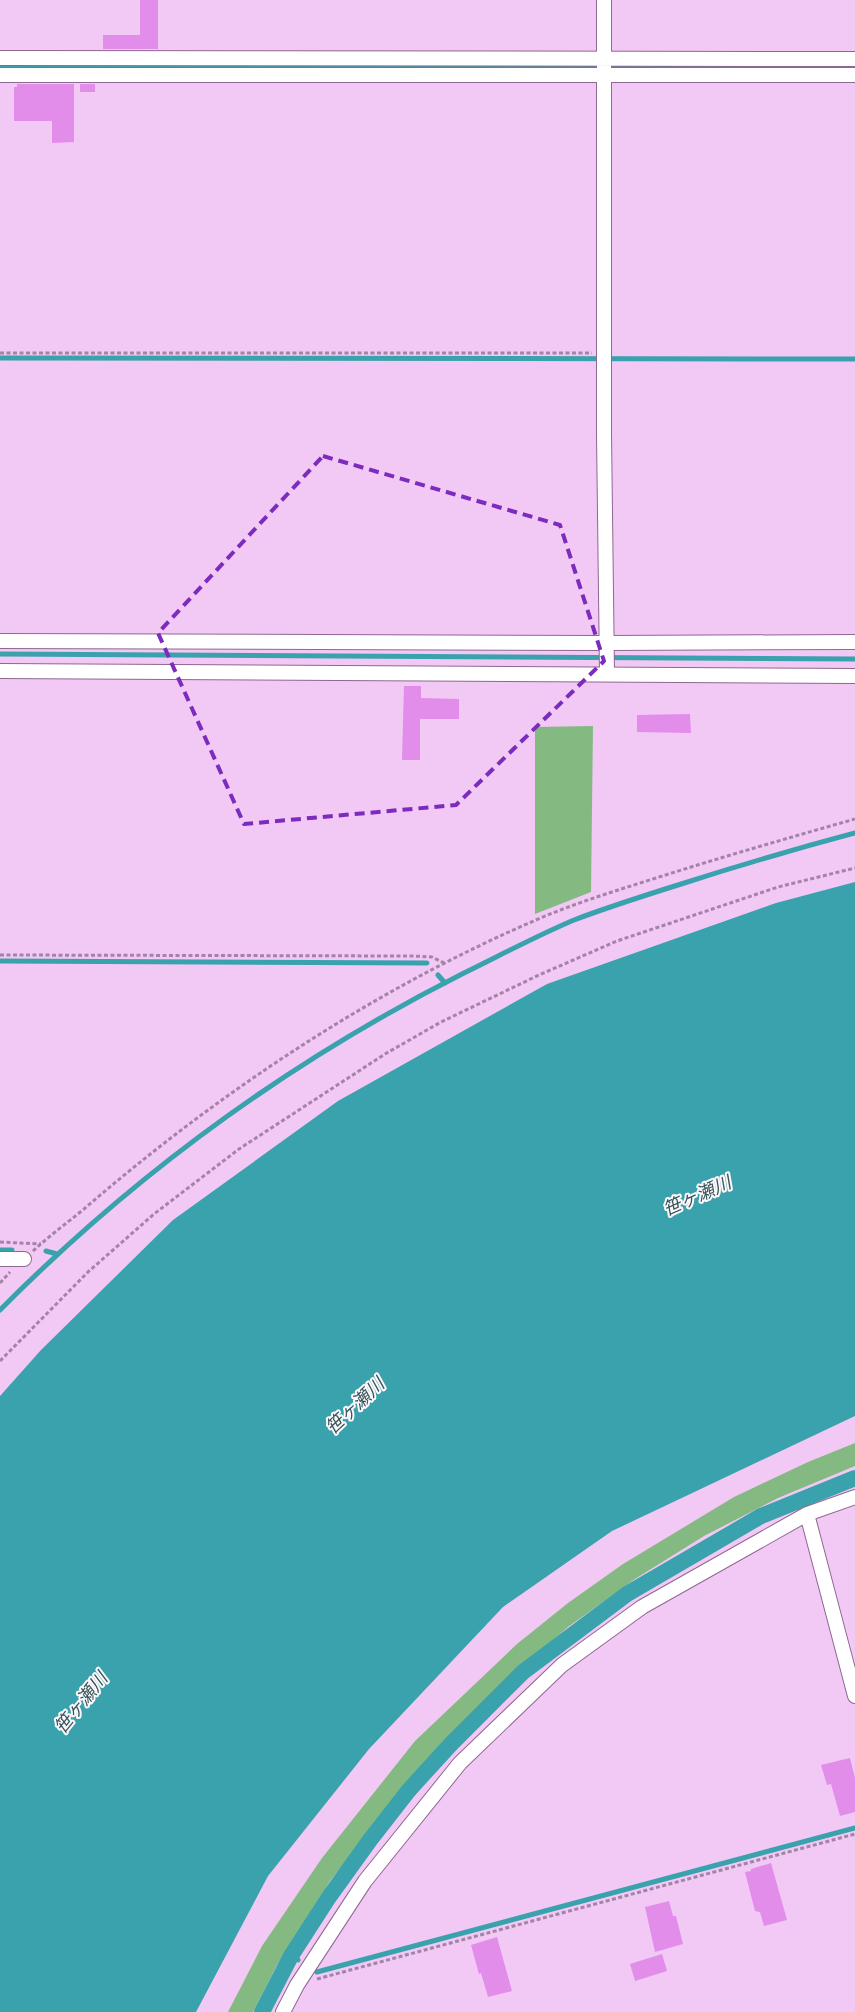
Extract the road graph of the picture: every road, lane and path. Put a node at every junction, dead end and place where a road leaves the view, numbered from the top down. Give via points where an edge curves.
1 (604, 0) edge
2 (0, 58) edge
3 (855, 59) edge
4 (604, 67) junction
5 (0, 75) edge
6 (855, 75) edge
7 (0, 353) edge
8 (604, 357) junction
9 (0, 640) edge
10 (855, 642) edge
11 (606, 658) junction
12 (0, 671) edge
13 (855, 676) edge
14 (855, 819) edge
15 (855, 868) edge
16 (0, 955) edge
17 (444, 963) junction
18 (0, 1259) edge
19 (24, 1259) junction
20 (0, 1283) edge
21 (0, 1361) edge
22 (855, 1497) edge
23 (807, 1514) junction
24 (855, 1696) edge
25 (855, 1834) edge
26 (297, 1985) junction
27 (284, 2012) edge

1 - 4 street
2 - 4 street
3 - 4 street
4 - 5 street
4 - 6 street
4 - 8 street
7 - 8 path
8 - 11 street
9 - 11 street
10 - 11 street
11 - 12 street via 532,674
11 - 13 street
14 - 17 path via 593,897
15 - 21 path via 778,887 617,941 441,1022 384,1054 239,1149 154,1214 88,1272
16 - 17 path via 413,956 432,957
17 - 19 path via 309,1041 219,1102 110,1186
18 - 19 street
19 - 20 path
22 - 23 street
23 - 24 street
23 - 26 street via 642,1607 562,1665 460,1763 365,1881
25 - 26 path
26 - 27 street

